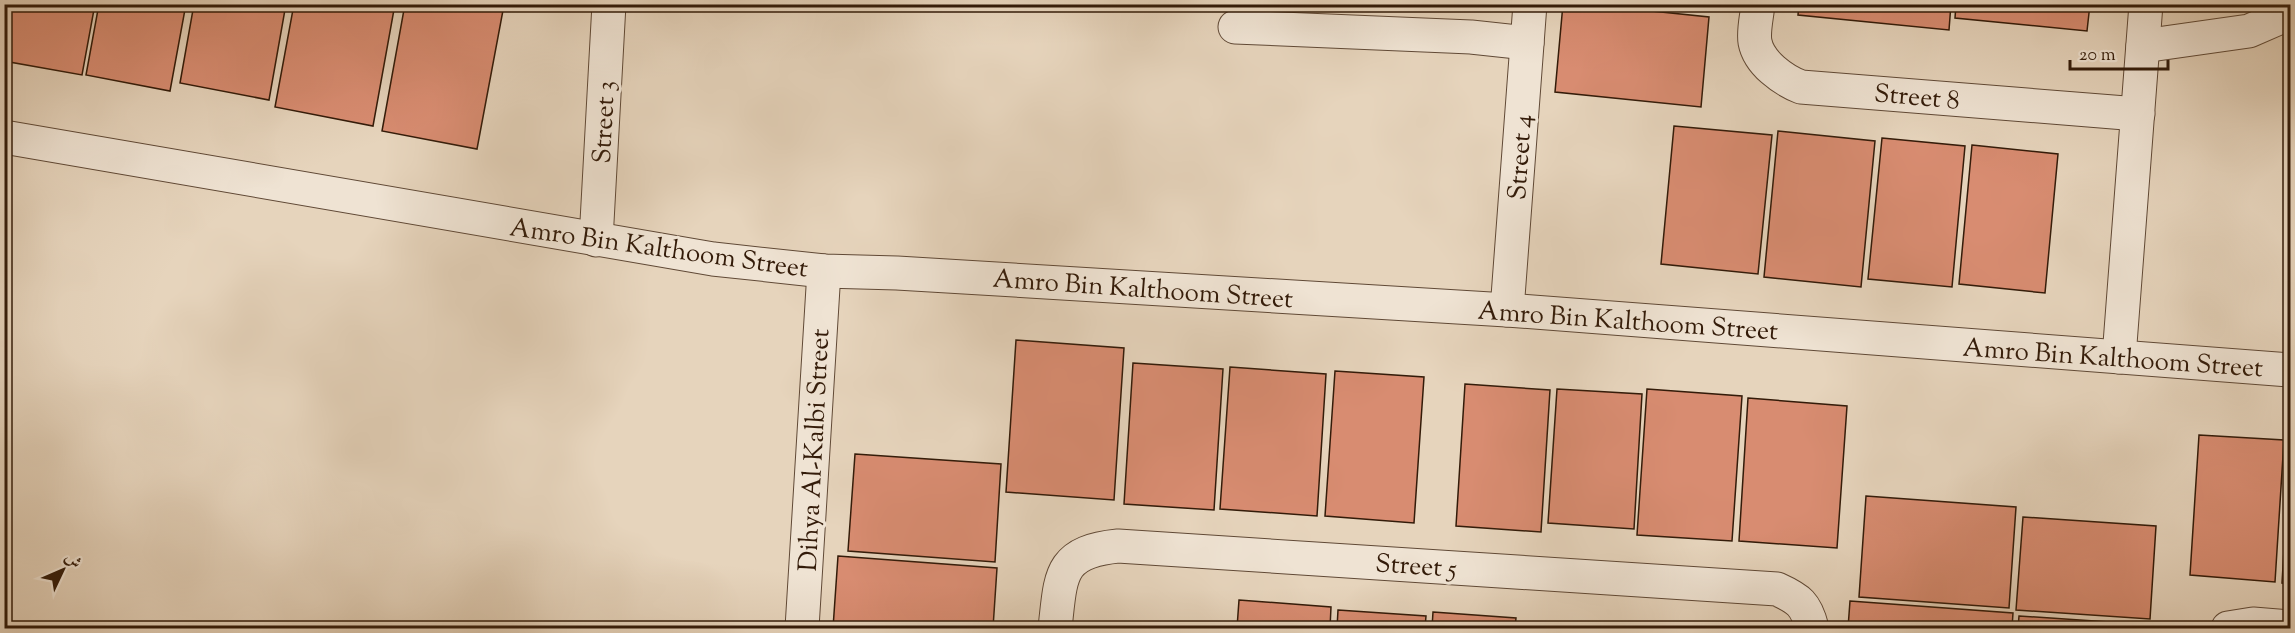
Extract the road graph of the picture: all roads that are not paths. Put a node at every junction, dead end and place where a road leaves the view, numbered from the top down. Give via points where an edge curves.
1 (609, 4) edge
2 (1530, 4) edge
3 (1758, 4) edge
4 (2146, 4) edge
5 (2290, 13) edge
6 (1235, 27) dead end
7 (1527, 43) junction
8 (2143, 46) junction
9 (2138, 114) junction
10 (4, 137) edge
11 (596, 240) junction
12 (824, 271) junction
13 (1507, 310) junction
14 (2119, 357) junction
15 (2290, 370) edge
16 (2290, 627) edge
17 (802, 628) edge
18 (1055, 628) edge
19 (1812, 628) edge
20 (2228, 628) edge

1 - 11 street, Street 3
2 - 7 street, Street 4
3 - 9 street, Street 8 via 1755,42 1762,57 1775,72 1801,87
4 - 8 street
5 - 8 street via 2249,31
6 - 7 street
7 - 13 street, Street 4
8 - 9 street
9 - 14 street
10 - 11 street, Amro Bin Kalthoom Street
11 - 12 street, Amro Bin Kalthoom Street via 712,259
12 - 13 street, Amro Bin Kalthoom Street
12 - 17 street, Dihya Al-Kalbi Street
13 - 14 street, Amro Bin Kalthoom Street
14 - 15 street, Amro Bin Kalthoom Street
16 - 20 street via 2253,624
18 - 19 street, Street 5 via 1060,585 1068,567 1080,555 1096,548 1118,546 1777,589 1801,602

